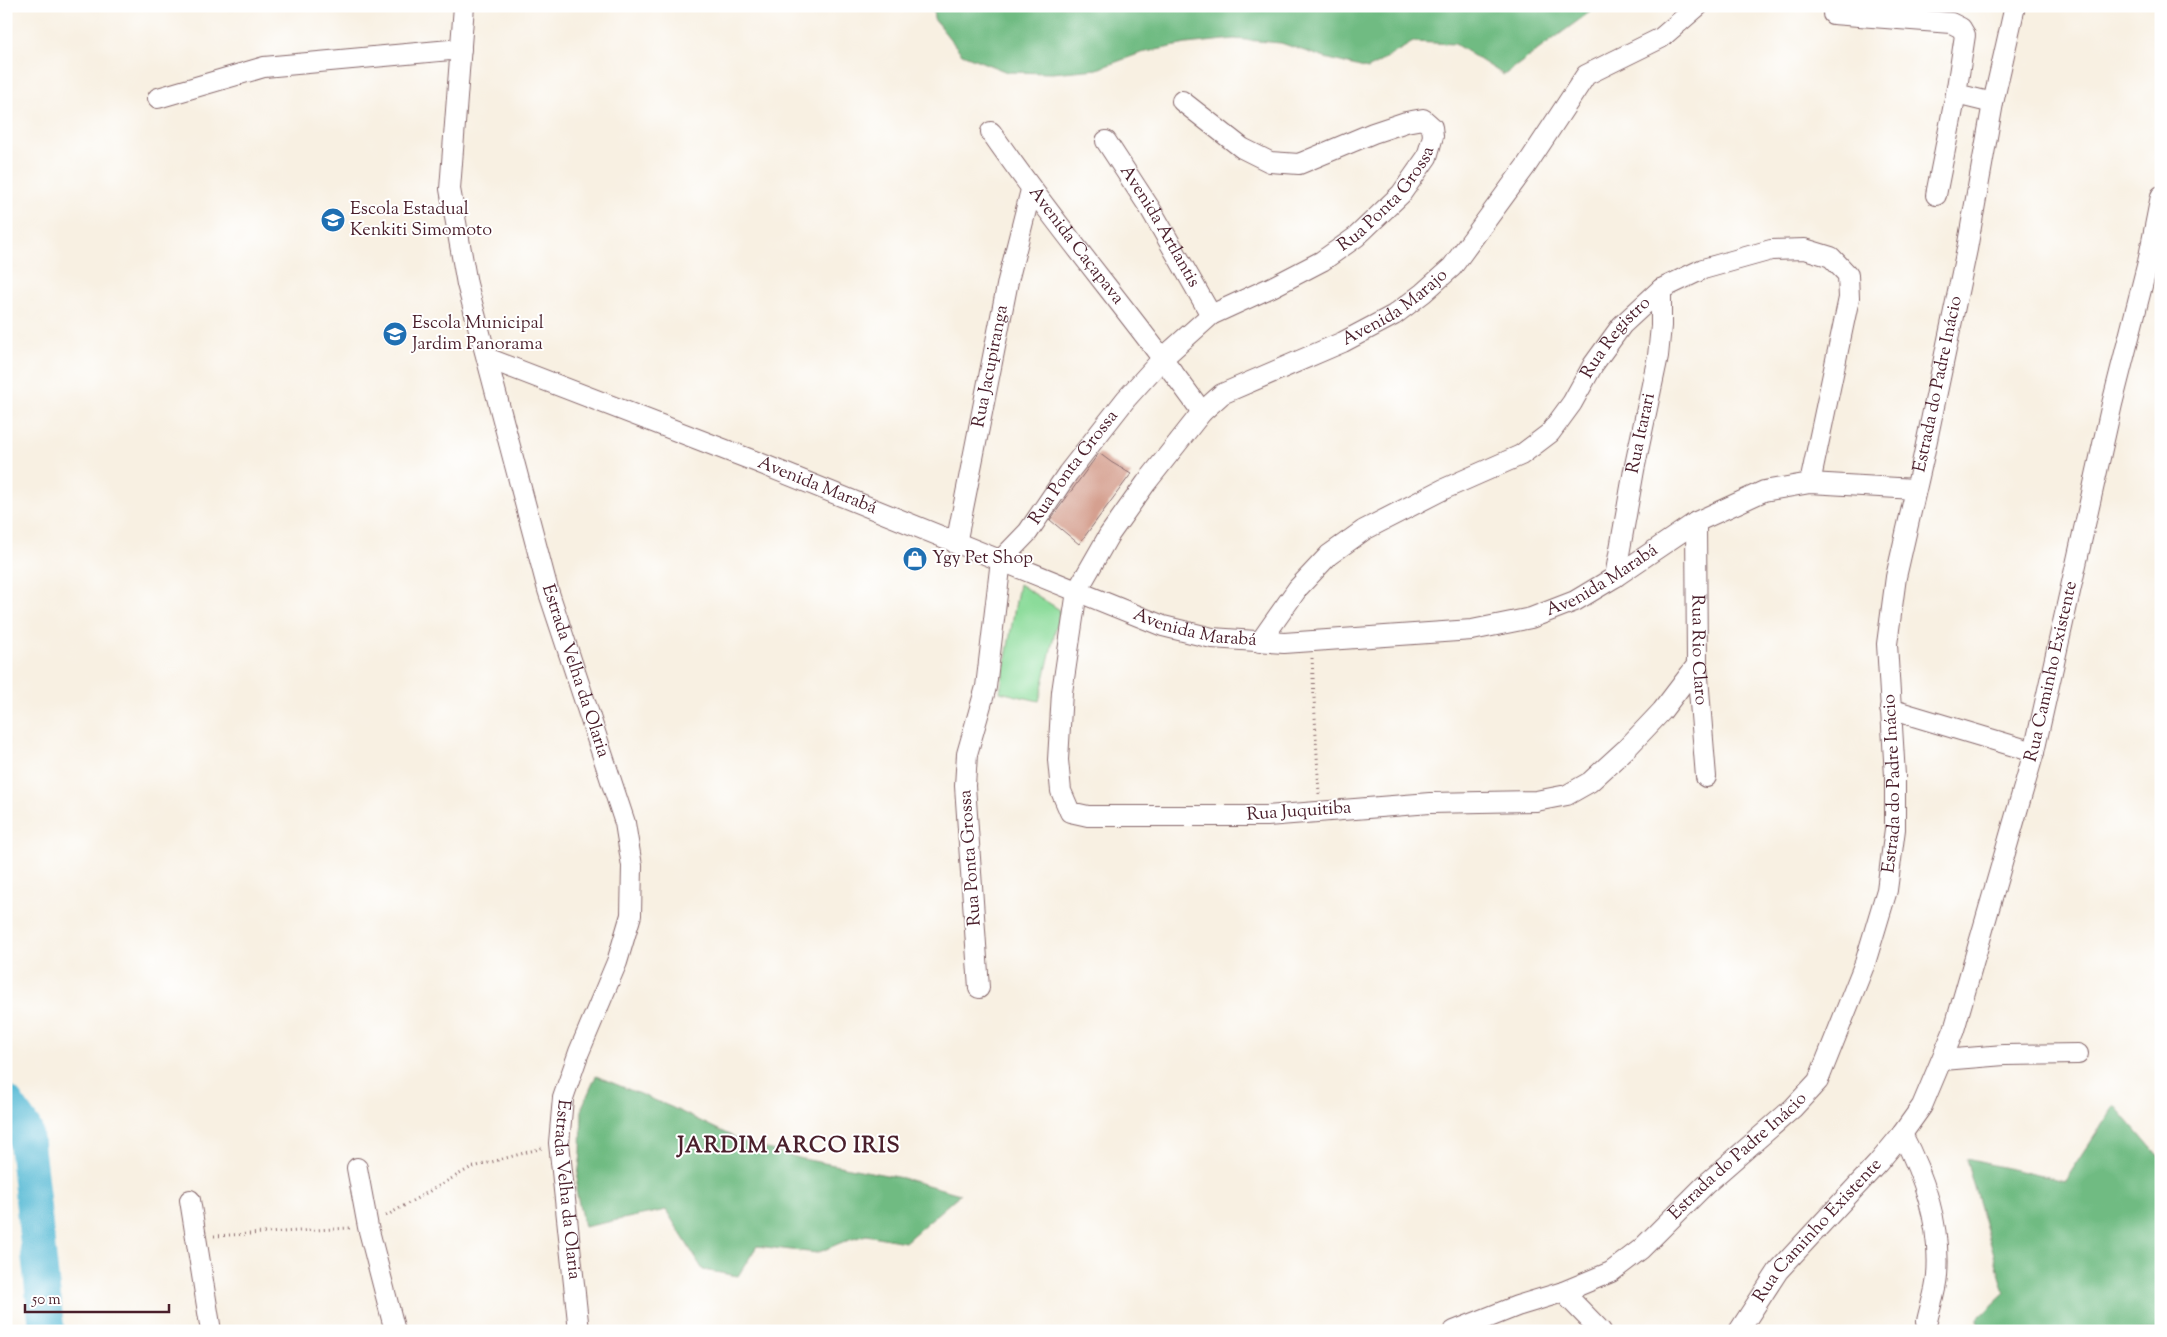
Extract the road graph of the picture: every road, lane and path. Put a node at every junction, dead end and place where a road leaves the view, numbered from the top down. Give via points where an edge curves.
1 (464, 6) edge
2 (1698, 6) edge
3 (2015, 6) edge
4 (1833, 14) dead end
5 (461, 49) junction
6 (1956, 94) junction
7 (158, 98) dead end
8 (1182, 101) dead end
9 (1993, 103) junction
10 (991, 132) dead end
11 (1106, 141) dead end
12 (1031, 190) junction
13 (1936, 195) dead end
14 (2161, 196) edge
15 (1661, 289) junction
16 (1211, 315) junction
17 (487, 358) junction
18 (1163, 358) junction
19 (1202, 412) junction
20 (1810, 483) junction
21 (1915, 490) junction
22 (1696, 522) junction
23 (956, 544) junction
24 (1000, 560) junction
25 (1615, 577) junction
26 (1077, 591) junction
27 (1312, 640) junction
28 (1260, 642) junction
29 (1697, 665) junction
30 (1890, 708) junction
31 (2034, 752) junction
32 (1706, 777) dead end
33 (1320, 811) junction
34 (979, 988) dead end
35 (2078, 1054) dead end
36 (1943, 1060) junction
37 (1902, 1134) junction
38 (559, 1143) junction
39 (358, 1168) dead end
40 (190, 1200) dead end
41 (368, 1227) junction
42 (197, 1237) junction
43 (1563, 1292) junction
44 (1927, 1321) dead end
45 (211, 1331) edge
46 (395, 1331) edge
47 (579, 1331) edge
48 (1454, 1331) edge
49 (1600, 1331) edge
50 (1739, 1331) edge

1 - 5 street, Estrada Velha da Olaria
2 - 19 street, Avenida Marajo via 1661,38 1586,75 1526,166 1452,267 1424,293 1394,315 1343,342 1222,394
3 - 9 street, Estrada do Padre Inácio
4 - 6 street via 1950,22 1961,28 1965,35
5 - 7 street via 264,67
5 - 17 street, Estrada Velha da Olaria via 450,189 468,284
6 - 9 street
6 - 13 street
8 - 16 street, Rua Ponta Grossa via 1242,148 1270,162 1299,164 1406,122 1423,119 1432,127 1433,136 1426,157 1401,194 1356,237 1322,261
9 - 21 street, Estrada do Padre Inácio via 1967,249
10 - 12 street, Avenida Caçapava
11 - 16 street, Avenida Artlantis via 1151,210
12 - 18 street, Avenida Caçapava
12 - 23 street, Rua Jacupiranga via 1008,281
14 - 31 street, Rua Caminho Existente
15 - 20 street, Rua Registro via 1703,269 1771,250 1805,249 1831,257 1848,275 1849,298
15 - 25 street, Rua Itarari via 1658,356
15 - 28 street, Rua Registro via 1622,325 1550,433 1520,455 1364,530 1329,555 1298,588
16 - 18 street, Rua Ponta Grossa
17 - 23 street, Avenida Marabá via 757,462
17 - 38 street, Estrada Velha da Olaria via 548,590 625,823 632,866 630,916 617,962 563,1098
18 - 19 street, Avenida Caçapava
18 - 24 street, Rua Ponta Grossa via 1068,472 1028,532
19 - 26 street, Avenida Marajo via 1109,535
20 - 21 street, Avenida Marabá
20 - 22 street, Avenida Marabá via 1764,491
21 - 30 street, Estrada do Padre Inácio via 1896,577 1887,644
22 - 25 street, Avenida Marabá
22 - 29 street, Rua Rio Claro
23 - 24 street, Avenida Marabá
24 - 26 street, Avenida Marabá
24 - 34 street, Rua Ponta Grossa via 986,687 967,754 965,786
25 - 27 street, Avenida Marabá via 1575,602 1531,618 1472,630
26 - 28 street, Avenida Marabá via 1163,626 1212,638
26 - 33 street, Rua Juquitiba via 1062,692 1058,760 1061,791 1070,812 1088,816 1267,816
27 - 28 street, Avenida Marabá
27 - 33 path
29 - 32 street, Rua Rio Claro
29 - 33 street, Rua Juquitiba via 1662,711 1626,749 1590,782 1567,795 1536,801 1430,803
30 - 31 street
30 - 43 street, Estrada do Padre Inácio via 1895,829 1887,890 1865,963 1818,1081 1641,1249 1611,1272
31 - 36 street, Rua Caminho Existente
35 - 36 street
36 - 37 street, Rua Caminho Existente via 1922,1106
37 - 44 street via 1925,1183 1938,1244 1937,1278
37 - 50 street, Rua Caminho Existente via 1778,1271
38 - 41 path via 470,1168
38 - 47 street, Estrada Velha da Olaria
39 - 41 street
40 - 42 street
41 - 42 path
41 - 46 street
42 - 45 street
43 - 48 street, Estrada do Padre Inácio
43 - 49 street

